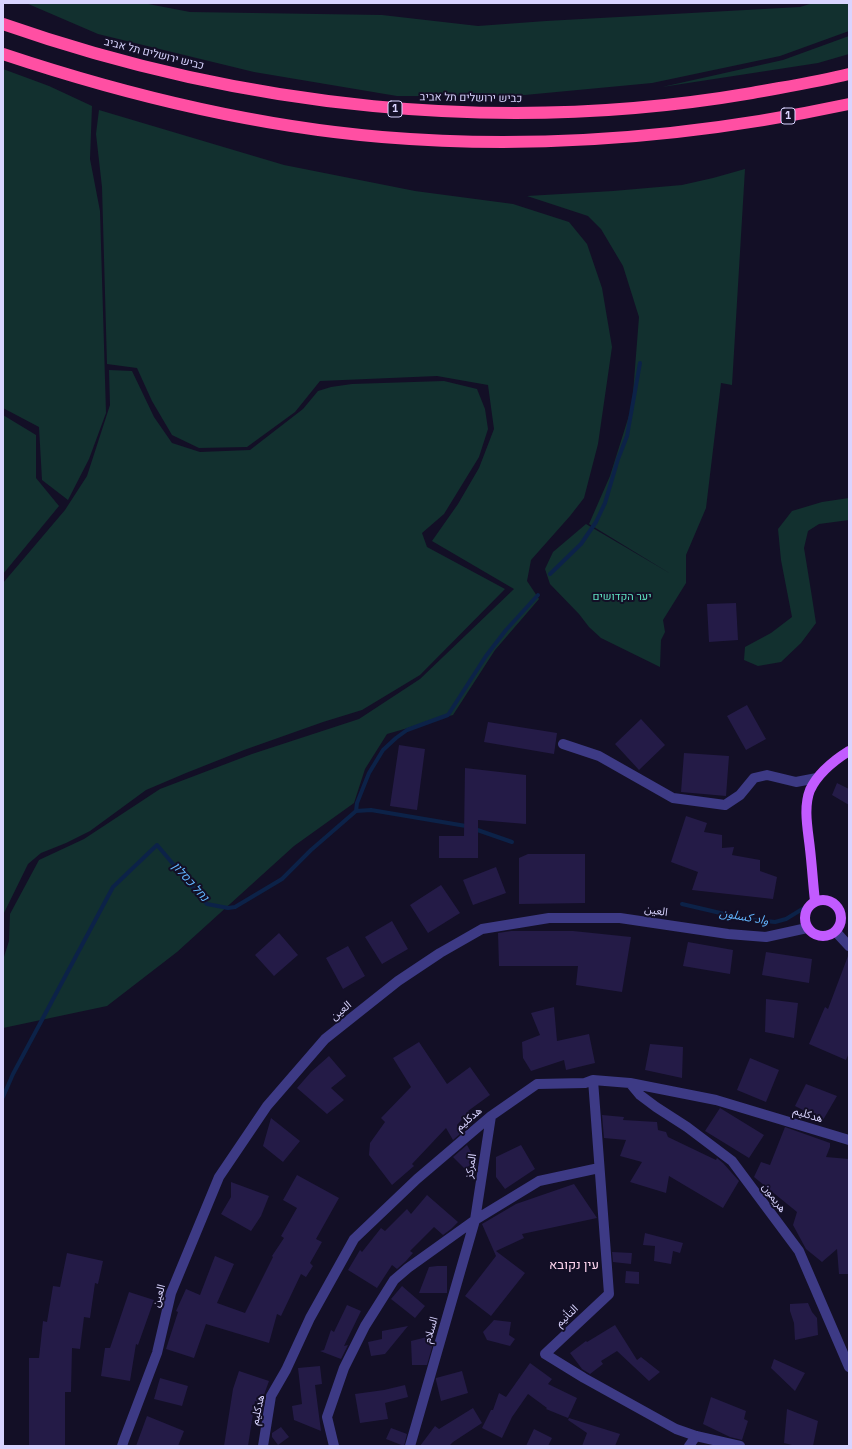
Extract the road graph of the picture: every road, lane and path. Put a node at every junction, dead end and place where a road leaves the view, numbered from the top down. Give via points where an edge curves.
1 (3, 24) edge
2 (3, 54) edge
3 (849, 70) edge
4 (849, 74) edge
5 (795, 85) junction
6 (849, 104) edge
7 (849, 110) edge
8 (727, 126) junction
9 (563, 744) dead end
10 (849, 752) edge
11 (817, 778) junction
12 (815, 901) junction
13 (807, 928) junction
14 (836, 932) junction
15 (849, 946) edge
16 (593, 1080) junction
17 (630, 1083) junction
18 (491, 1116) junction
19 (849, 1140) edge
20 (599, 1168) junction
21 (475, 1220) junction
22 (849, 1366) edge
23 (696, 1436) junction
24 (122, 1446) edge
25 (263, 1446) edge
26 (334, 1446) edge
27 (410, 1446) edge
28 (689, 1446) edge
29 (740, 1446) edge

1 - 5 highway, כביש ירושלים תל אביב / 1 via 101,54 216,83 383,108 488,113 604,110 664,105
2 - 8 highway, 1 via 100,84 210,111 380,137 480,142 546,141 606,139
3 - 5 highway
4 - 5 highway, כביש ירושלים תל אביב / 1
6 - 8 highway, 1
7 - 8 highway
9 - 11 street via 599,756 673,798 725,805 740,795 754,778 767,775 796,782
10 - 11 main road via 833,762
11 - 12 main road via 810,790 806,818
12 - 13 main road via 805,912
12 - 14 main road via 828,900 838,908 841,920
13 - 14 main road via 812,933 824,936
13 - 24 street, العين via 766,936 728,934 620,918 549,918 482,929 398,981 325,1039 267,1106 219,1177 171,1293 157,1353
14 - 15 street
16 - 17 street, هدكليم
16 - 18 street, هدكليم via 585,1083 537,1084
16 - 20 street, التأنيم
17 - 19 street, هدكليم via 716,1100
17 - 22 street, هريمون via 640,1095 732,1161 799,1251
18 - 21 street, المركز
18 - 25 street, هدكليم via 417,1179 354,1239 310,1318 272,1396
20 - 21 street via 539,1182
20 - 23 street, التأنيم via 609,1294 545,1354 676,1429
21 - 26 street via 394,1280 365,1326 344,1368 327,1417
21 - 27 street, السلام
23 - 28 street
23 - 29 street, التأنيم

